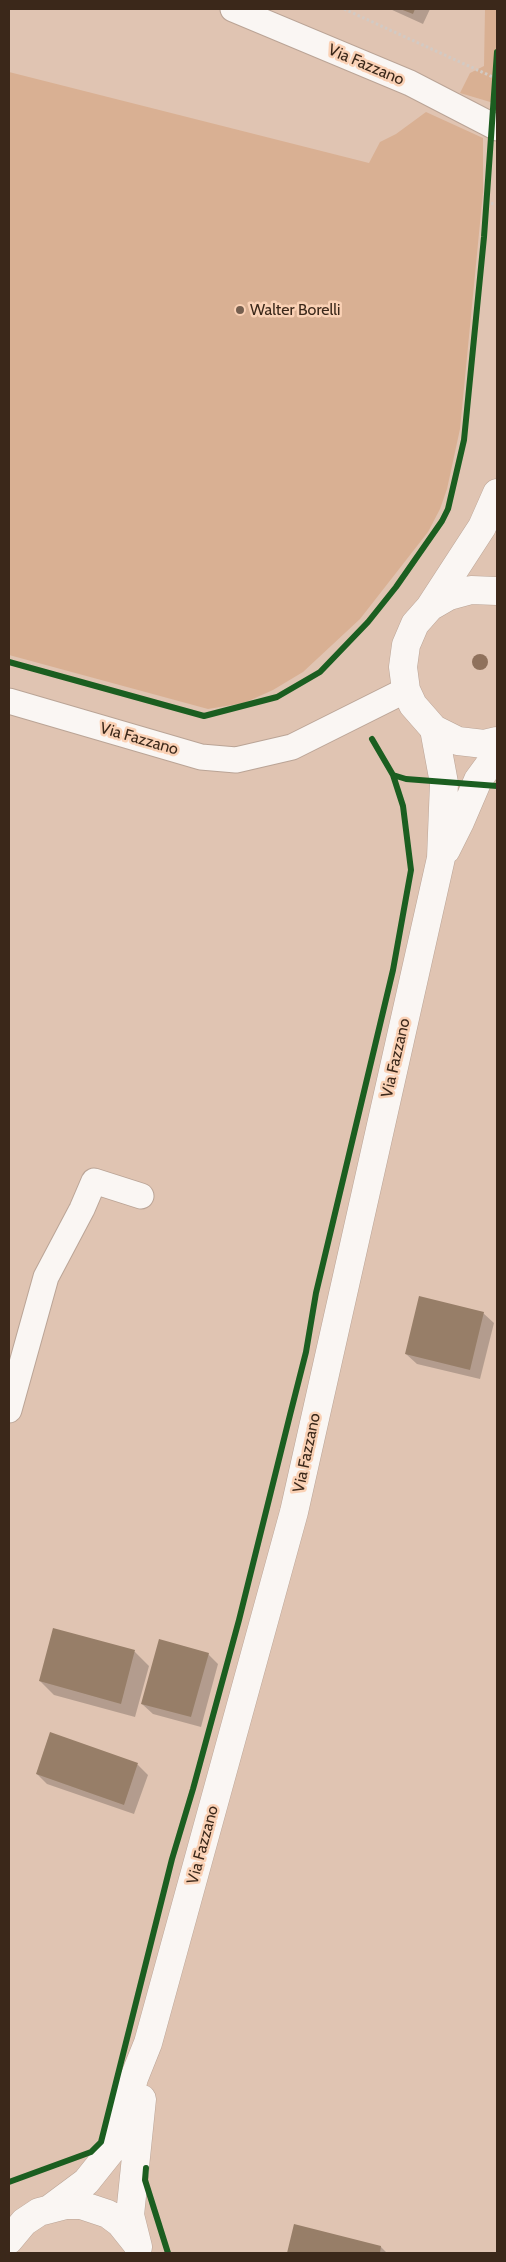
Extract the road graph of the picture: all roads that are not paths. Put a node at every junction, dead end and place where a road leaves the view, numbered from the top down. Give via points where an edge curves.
1 (233, 9) edge
2 (495, 127) edge
3 (497, 493) edge
4 (497, 592) edge
5 (430, 608) junction
6 (406, 690) junction
7 (9, 701) edge
8 (434, 729) junction
9 (497, 741) edge
10 (497, 754) edge
11 (441, 858) junction
12 (141, 1196) dead end
13 (9, 1410) edge
14 (148, 2043) junction
15 (45, 2210) junction
16 (9, 2213) edge
17 (9, 2240) edge
18 (139, 2250) edge

1 - 2 street, Via Fazzano via 410,83
3 - 5 street via 482,527
4 - 5 street via 470,590 449,596
5 - 6 street via 415,624 406,645 403,667
6 - 7 street, Via Fazzano via 292,747 236,760 200,757
6 - 8 street via 412,705
8 - 9 street via 458,741 484,744
8 - 11 street, Via Fazzano via 444,783
10 - 11 street, Via Fazzano via 478,780
11 - 14 street, Via Fazzano via 294,1512
12 - 13 street via 94,1181 46,1277
14 - 15 street, Via Fazzano via 114,2147 86,2182
14 - 18 street, Via Fazzano via 130,2215
15 - 16 street
15 - 17 street, Via Fazzano via 24,2222
15 - 18 street via 81,2205 95,2208 120,2223

